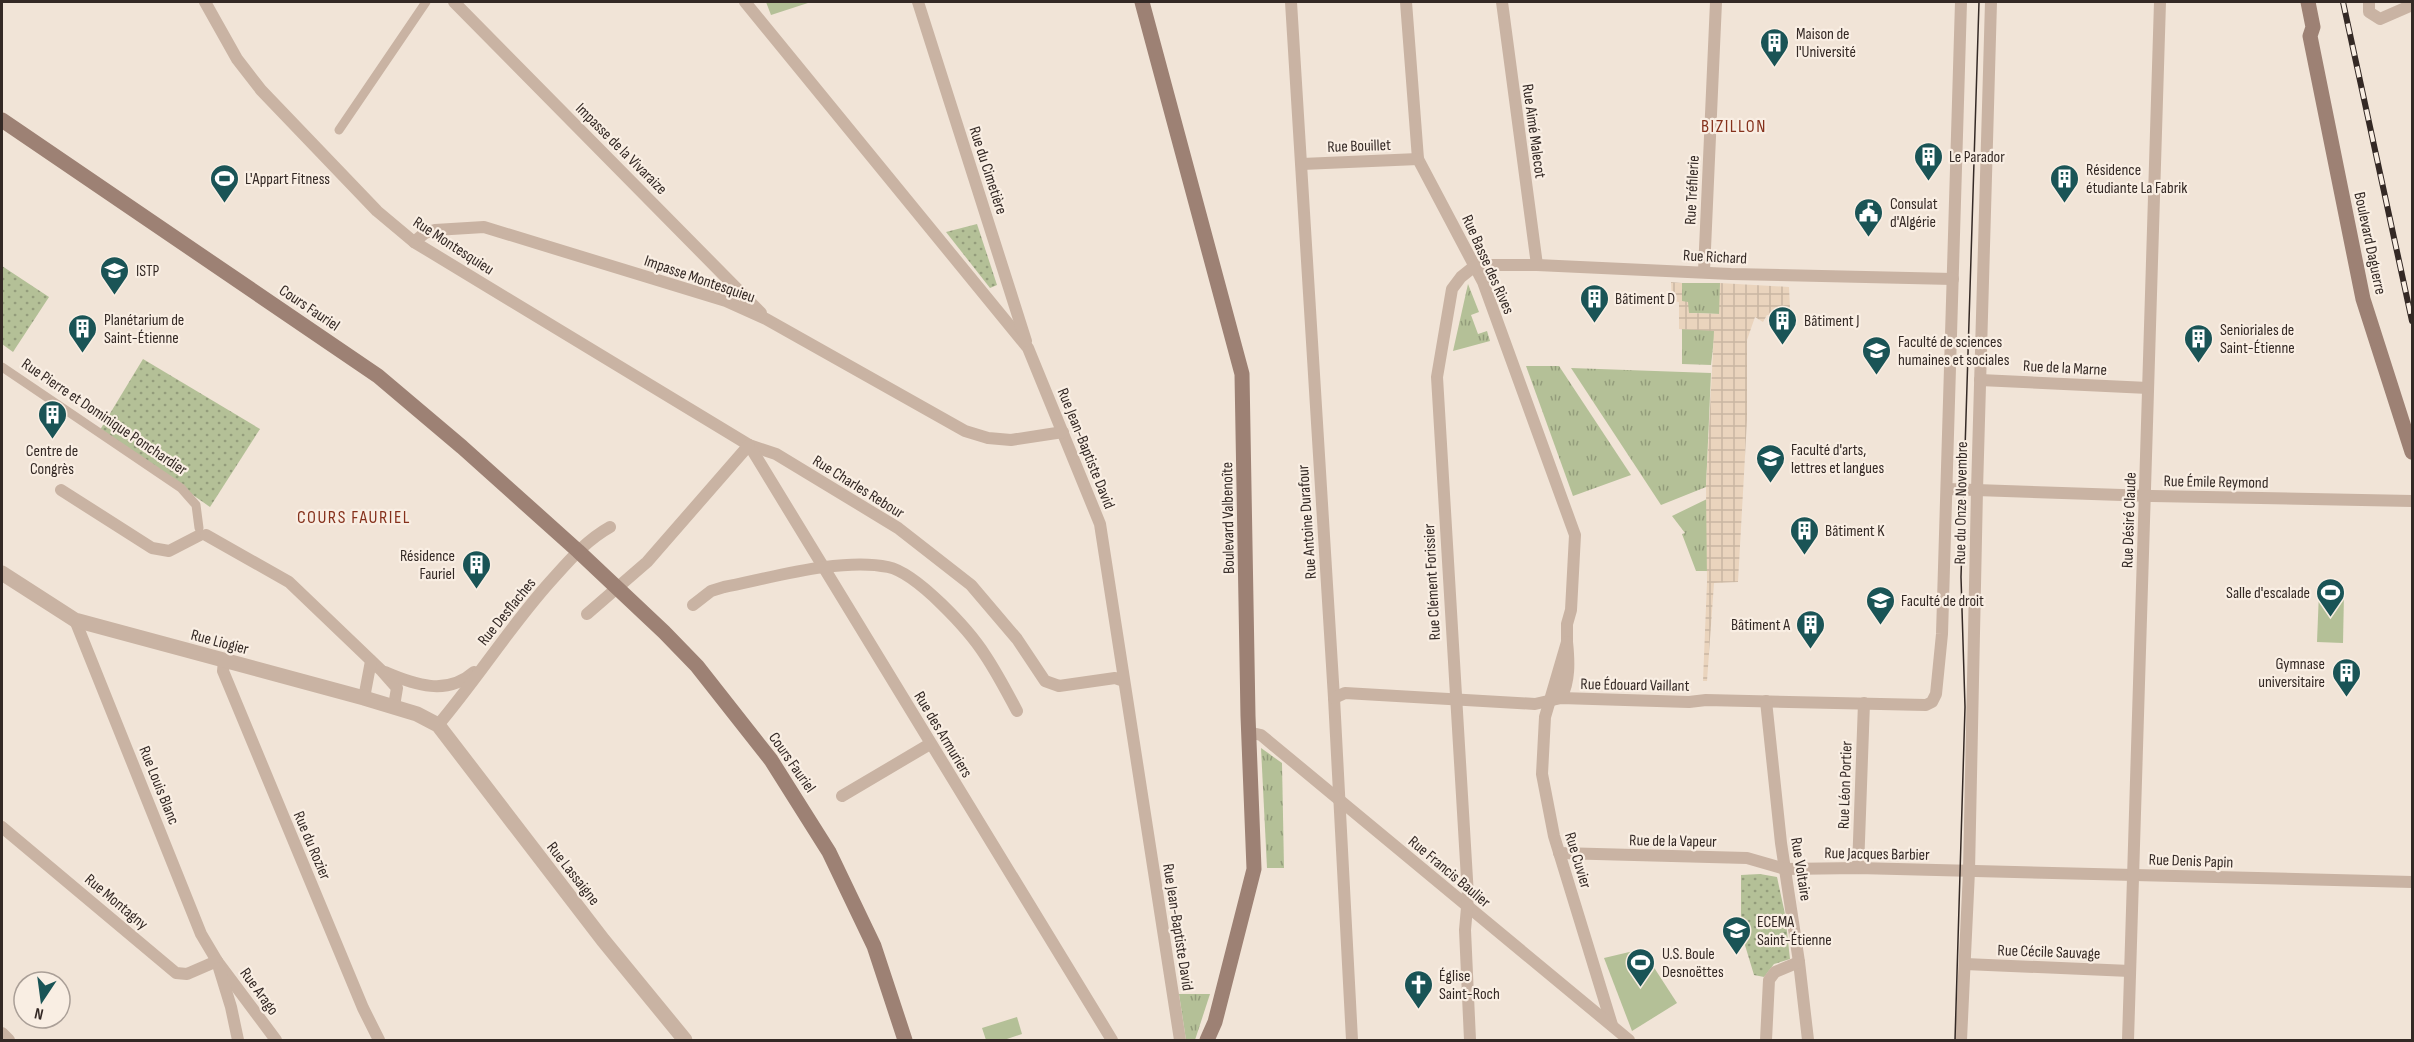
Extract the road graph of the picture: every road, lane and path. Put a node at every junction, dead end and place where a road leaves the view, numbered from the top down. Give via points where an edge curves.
1 (205, 2) edge
2 (426, 2) edge
3 (453, 2) edge
4 (745, 2) edge
5 (918, 2) edge
6 (1142, 2) edge
7 (1291, 2) edge
8 (1406, 2) edge
9 (1502, 2) edge
10 (1716, 2) edge
11 (1961, 2) edge
12 (1991, 2) edge
13 (2160, 2) edge
14 (2297, 2) edge
15 (2308, 2) edge
16 (2369, 2) edge
17 (2412, 5) edge
18 (2310, 36) junction
19 (2, 120) edge
20 (339, 130) dead end
21 (1418, 159) junction
22 (1302, 164) junction
23 (414, 242) junction
24 (1476, 265) junction
25 (1537, 265) junction
26 (1704, 272) junction
27 (1953, 279) junction
28 (766, 319) junction
29 (1028, 348) junction
30 (2, 367) edge
31 (1980, 380) junction
32 (2148, 388) junction
33 (1063, 432) junction
34 (749, 445) junction
35 (2412, 452) edge
36 (1947, 489) junction
37 (61, 490) dead end
38 (1977, 490) junction
39 (2145, 496) junction
40 (2412, 501) edge
41 (610, 526) dead end
42 (202, 532) junction
43 (1575, 535) joint
44 (578, 551) junction
45 (824, 568) junction
46 (2, 573) edge
47 (618, 587) junction
48 (693, 605) dead end
49 (587, 614) dead end
50 (75, 620) junction
51 (224, 660) junction
52 (370, 661) junction
53 (487, 662) junction
54 (382, 671) junction
55 (1124, 681) junction
56 (364, 698) junction
57 (1334, 698) junction
58 (1455, 698) junction
59 (1935, 698) joint
60 (1555, 700) junction
61 (1766, 701) junction
62 (1864, 704) junction
63 (394, 706) junction
64 (1017, 711) dead end
65 (438, 725) junction
66 (1249, 735) junction
67 (930, 744) junction
68 (842, 796) dead end
69 (1340, 800) junction
70 (2, 828) edge
71 (1560, 854) junction
72 (1858, 868) junction
73 (1785, 869) junction
74 (1969, 871) junction
75 (2133, 875) junction
76 (2412, 882) edge
77 (1467, 908) junction
78 (217, 961) junction
79 (1799, 962) junction
80 (1965, 964) junction
81 (2130, 971) junction
82 (1612, 1025) junction
83 (2, 1034) edge
84 (9, 1041) edge
85 (237, 1041) edge
86 (276, 1041) edge
87 (379, 1041) edge
88 (685, 1041) edge
89 (905, 1041) edge
90 (1112, 1041) edge
91 (1180, 1041) edge
92 (1208, 1041) edge
93 (1352, 1041) edge
94 (1470, 1041) edge
95 (1629, 1041) edge
96 (1766, 1041) edge
97 (1808, 1041) edge
98 (1961, 1041) edge
99 (2128, 1041) edge

1 - 23 street, Rue Montesquieu via 237,58 261,90 377,211
2 - 20 street
3 - 28 street, Impasse de la Vivaraize
4 - 29 street, Rue Jean-Baptiste David
5 - 29 street, Rue du Cimetière
6 - 66 main road, Boulevard Valbenoîte via 1242,374
7 - 22 street, Rue Antoine Durafour
8 - 21 street, Rue Basse des Rives
9 - 25 street, Rue Aimé Malecot
10 - 26 street, Rue Tréfilerie
11 - 27 street, Rue du Onze Novembre
12 - 31 street, Rue du Onze Novembre
13 - 32 street, Rue Désiré Claude
14 - 18 main road, Boulevard Daguerre
15 - 18 main road, Boulevard Daguerre via 2313,27
16 - 17 street via 2369,12 2380,19
18 - 35 main road, Boulevard Daguerre via 2363,299
19 - 44 main road, Cours Fauriel via 378,376
21 - 22 street, Rue Bouillet
21 - 24 street, Rue Basse des Rives
22 - 57 street, Rue Antoine Durafour
23 - 28 street, Impasse Montesquieu via 435,230 484,227 726,301
23 - 34 street, Rue Montesquieu
24 - 25 street, Rue Richard
24 - 43 street, Rue Basse des Rives
24 - 58 street, Rue Clément Forissier via 1452,289 1437,376
25 - 26 street, Rue Richard
26 - 27 street, Rue Richard
27 - 36 street, Rue du Onze Novembre
28 - 33 street, Impasse Montesquieu via 965,431 1011,440
29 - 33 street, Rue Jean-Baptiste David
30 - 42 street, Rue Pierre et Dominique Ponchardier via 182,488 196,505
31 - 32 street, Rue de la Marne
31 - 38 street, Rue du Onze Novembre
32 - 39 street, Rue Désiré Claude
33 - 55 street, Rue Jean-Baptiste David via 1100,524
34 - 45 street, Rue des Armuriers
34 - 47 street via 647,562
34 - 55 street, Rue Charles Rebour via 776,454 898,528 971,585 1017,639 1045,681 1059,686 1115,678
36 - 38 street, Rue Émile Reymond
36 - 59 street, Rue du Onze Novembre via 1942,634
37 - 42 street via 152,548 169,551
38 - 39 street, Rue Émile Reymond
38 - 74 street, Rue du Onze Novembre
39 - 40 street, Rue Émile Reymond
39 - 75 street, Rue Désiré Claude
41 - 44 street
42 - 52 street via 289,582
43 - 60 street, Rue Cuvier via 1571,610
44 - 47 main road, Cours Fauriel
44 - 53 street, Rue Desflaches
45 - 48 street via 724,587 711,591
45 - 64 street via 867,565 903,573 958,623 984,653
45 - 67 street, Rue des Armuriers
46 - 50 street, Rue Liogier
47 - 49 street
47 - 89 main road, Cours Fauriel via 697,666 802,806 874,946
50 - 51 street, Rue Liogier
50 - 78 street, Rue Louis Blanc via 201,934
51 - 56 street, Rue Liogier
51 - 87 street, Rue du Rozier via 223,671
52 - 54 street
52 - 56 street
53 - 54 street, Rue Desflaches via 462,683 451,686 421,684
53 - 65 street, Rue Desflaches
54 - 63 street via 397,688
55 - 91 street, Rue Jean-Baptiste David
56 - 63 street, Rue Liogier
57 - 58 street, Rue Édouard Vaillant via 1345,693
57 - 69 street, Rue Antoine Durafour
58 - 60 street, Rue Édouard Vaillant via 1535,704
58 - 77 street, Rue Clément Forissier
59 - 62 street, Rue Édouard Vaillant via 1926,705
60 - 61 street, Rue Édouard Vaillant
60 - 71 street, Rue Cuvier via 1545,717 1542,774
61 - 62 street, Rue Édouard Vaillant
61 - 73 street, Rue Voltaire
62 - 72 street, Rue Léon Portier
63 - 65 street, Rue Liogier
65 - 88 street, Rue Lassaigne
66 - 69 street, Rue Francis Baulier via 1261,735
66 - 92 main road, Boulevard Valbenoîte via 1254,869
67 - 68 street
67 - 90 street, Rue des Armuriers
69 - 77 street, Rue Francis Baulier
69 - 93 street, Rue Antoine Durafour
70 - 78 street, Rue Montagny via 176,973 187,974
71 - 73 street, Rue de la Vapeur via 1747,858
71 - 82 street, Rue Cuvier
72 - 73 street, Rue Jacques Barbier
72 - 74 street, Rue Jacques Barbier
73 - 79 street, Rue Voltaire
74 - 75 street, Rue Denis Papin
74 - 80 street, Rue du Onze Novembre
75 - 76 street, Rue Denis Papin
75 - 81 street, Rue Désiré Claude
77 - 82 street, Rue Francis Baulier
77 - 94 street, Rue Clément Forissier
78 - 85 street
78 - 86 street, Rue Arago
79 - 96 street via 1775,972 1769,980
79 - 97 street, Rue Voltaire
80 - 81 street, Rue Cécile Sauvage
80 - 98 street, Rue du Onze Novembre
81 - 99 street, Rue Désiré Claude
82 - 95 street, Rue Francis Baulier
83 - 84 street

